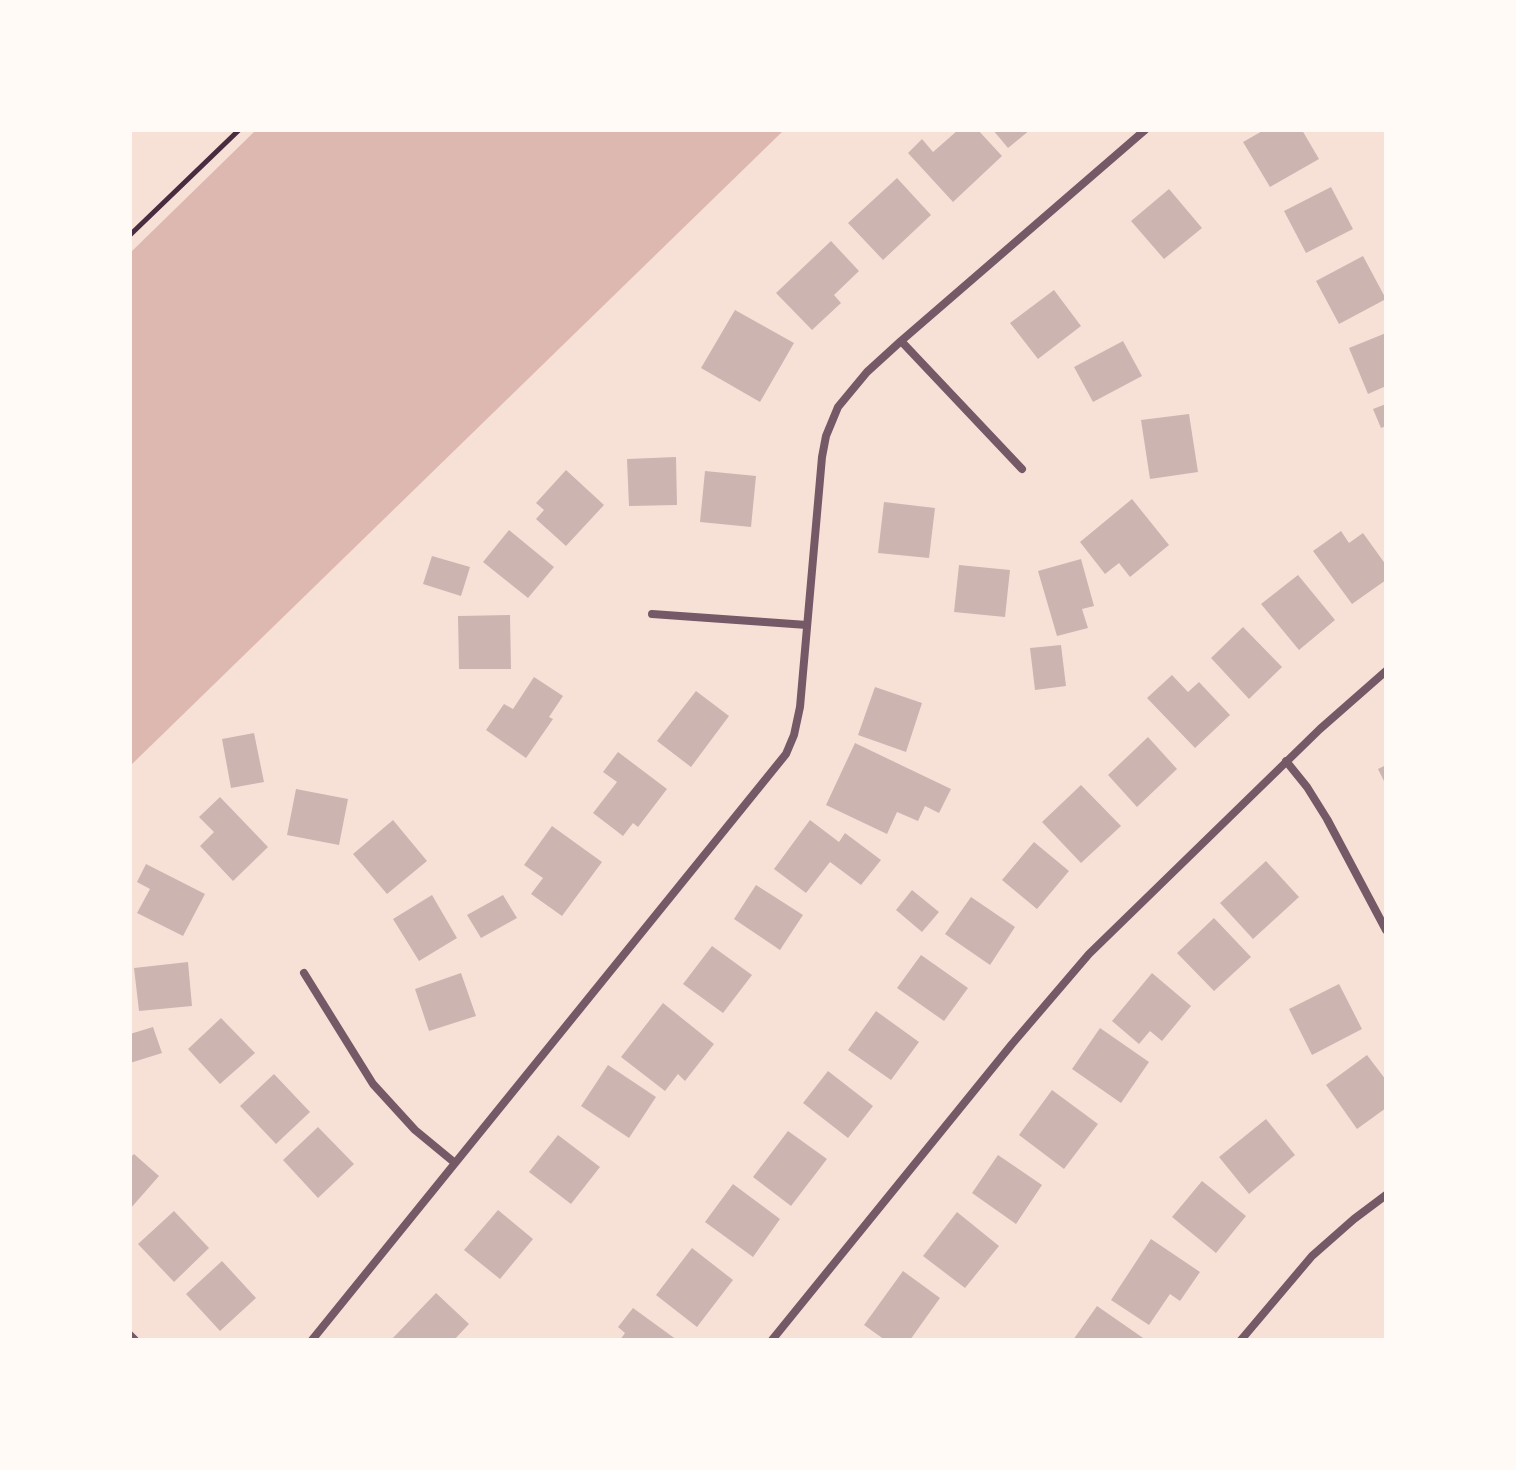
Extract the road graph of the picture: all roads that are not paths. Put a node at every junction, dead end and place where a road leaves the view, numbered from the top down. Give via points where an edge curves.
1 (1145, 130) edge
2 (901, 341) junction
3 (1022, 469) dead end
4 (652, 614) dead end
5 (807, 625) junction
6 (1386, 671) edge
7 (1286, 761) junction
8 (1386, 930) edge
9 (304, 973) dead end
10 (455, 1163) junction
11 (1386, 1195) edge
12 (130, 1335) edge
13 (135, 1340) edge
14 (312, 1340) edge
15 (772, 1340) edge
16 (1241, 1340) edge

1 - 2 street
2 - 3 street
2 - 5 street via 850,391 826,436
4 - 5 street
5 - 10 street via 798,723 786,754
6 - 7 street
7 - 8 street via 1327,819
7 - 15 street via 1073,972
9 - 10 street via 373,1084
10 - 14 street
11 - 16 street via 1312,1256
12 - 13 street

